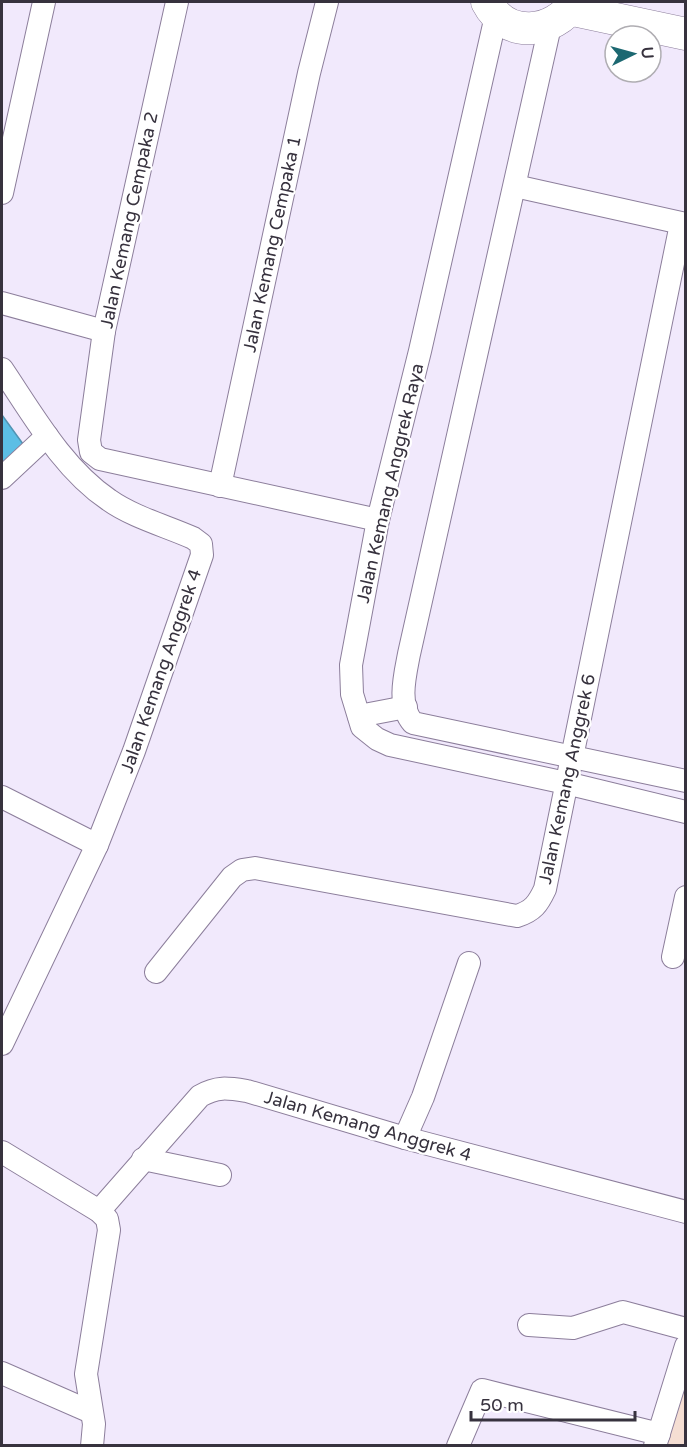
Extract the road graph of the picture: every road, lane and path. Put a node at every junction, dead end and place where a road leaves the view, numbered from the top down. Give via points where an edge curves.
1 (44, 2) edge
2 (177, 2) edge
3 (327, 2) edge
4 (491, 9) edge
5 (564, 12) edge
6 (686, 34) edge
7 (515, 186) junction
8 (2, 187) edge
9 (683, 224) edge
10 (2, 303) edge
11 (104, 331) junction
12 (2, 369) edge
13 (47, 436) junction
14 (2, 478) edge
15 (220, 486) junction
16 (378, 520) junction
17 (406, 707) junction
18 (359, 716) junction
19 (572, 758) junction
20 (686, 781) edge
21 (566, 783) junction
22 (2, 800) edge
23 (686, 812) edge
24 (97, 845) junction
25 (686, 897) edge
26 (673, 957) dead end
27 (469, 963) dead end
28 (156, 972) dead end
29 (2, 1044) edge
30 (405, 1138) junction
31 (2, 1152) edge
32 (143, 1159) junction
33 (220, 1175) dead end
34 (99, 1211) junction
35 (686, 1212) edge
36 (529, 1325) dead end
37 (686, 1329) edge
38 (686, 1346) edge
39 (2, 1373) edge
40 (91, 1412) junction
41 (657, 1440) edge
42 (92, 1446) edge
43 (458, 1446) edge

1 - 8 street
2 - 11 street, Jalan Kemang Cempaka 2
3 - 15 street, Jalan Kemang Cempaka 1
4 - 5 street via 524,28
4 - 16 street, Jalan Kemang Anggrek Raya via 420,351
5 - 6 street
5 - 7 street
7 - 9 street
7 - 17 street via 409,654 404,687
9 - 19 street, Jalan Kemang Anggrek 6
10 - 11 street
11 - 15 street, Jalan Kemang Cempaka 2 via 89,440 91,452 100,459
12 - 13 street, Jalan Kemang Anggrek 4
13 - 14 street
13 - 24 street, Jalan Kemang Anggrek 4 via 89,486 111,502 201,544 202,555
15 - 16 street
16 - 18 street, Jalan Kemang Anggrek Raya via 351,665 352,694
17 - 18 street
17 - 19 street via 413,723
18 - 21 street, Jalan Kemang Anggrek Raya via 362,727 390,745
19 - 20 street
19 - 21 street, Jalan Kemang Anggrek 6
21 - 23 street, Jalan Kemang Anggrek Raya
21 - 28 street, Jalan Kemang Anggrek 6 via 545,889 529,912 517,916 255,868 242,870 232,877
22 - 24 street
24 - 29 street, Jalan Kemang Anggrek 4
25 - 26 street
27 - 30 street
30 - 32 street, Jalan Kemang Anggrek 4 via 224,1087 200,1096
30 - 35 street, Jalan Kemang Anggrek 4
31 - 34 street
32 - 33 street
32 - 34 street, Jalan Kemang Anggrek 4
34 - 40 street via 107,1219 109,1230 86,1374
36 - 37 street via 573,1328 623,1312
38 - 41 street
39 - 40 street
40 - 42 street via 95,1434
41 - 43 street via 482,1390

